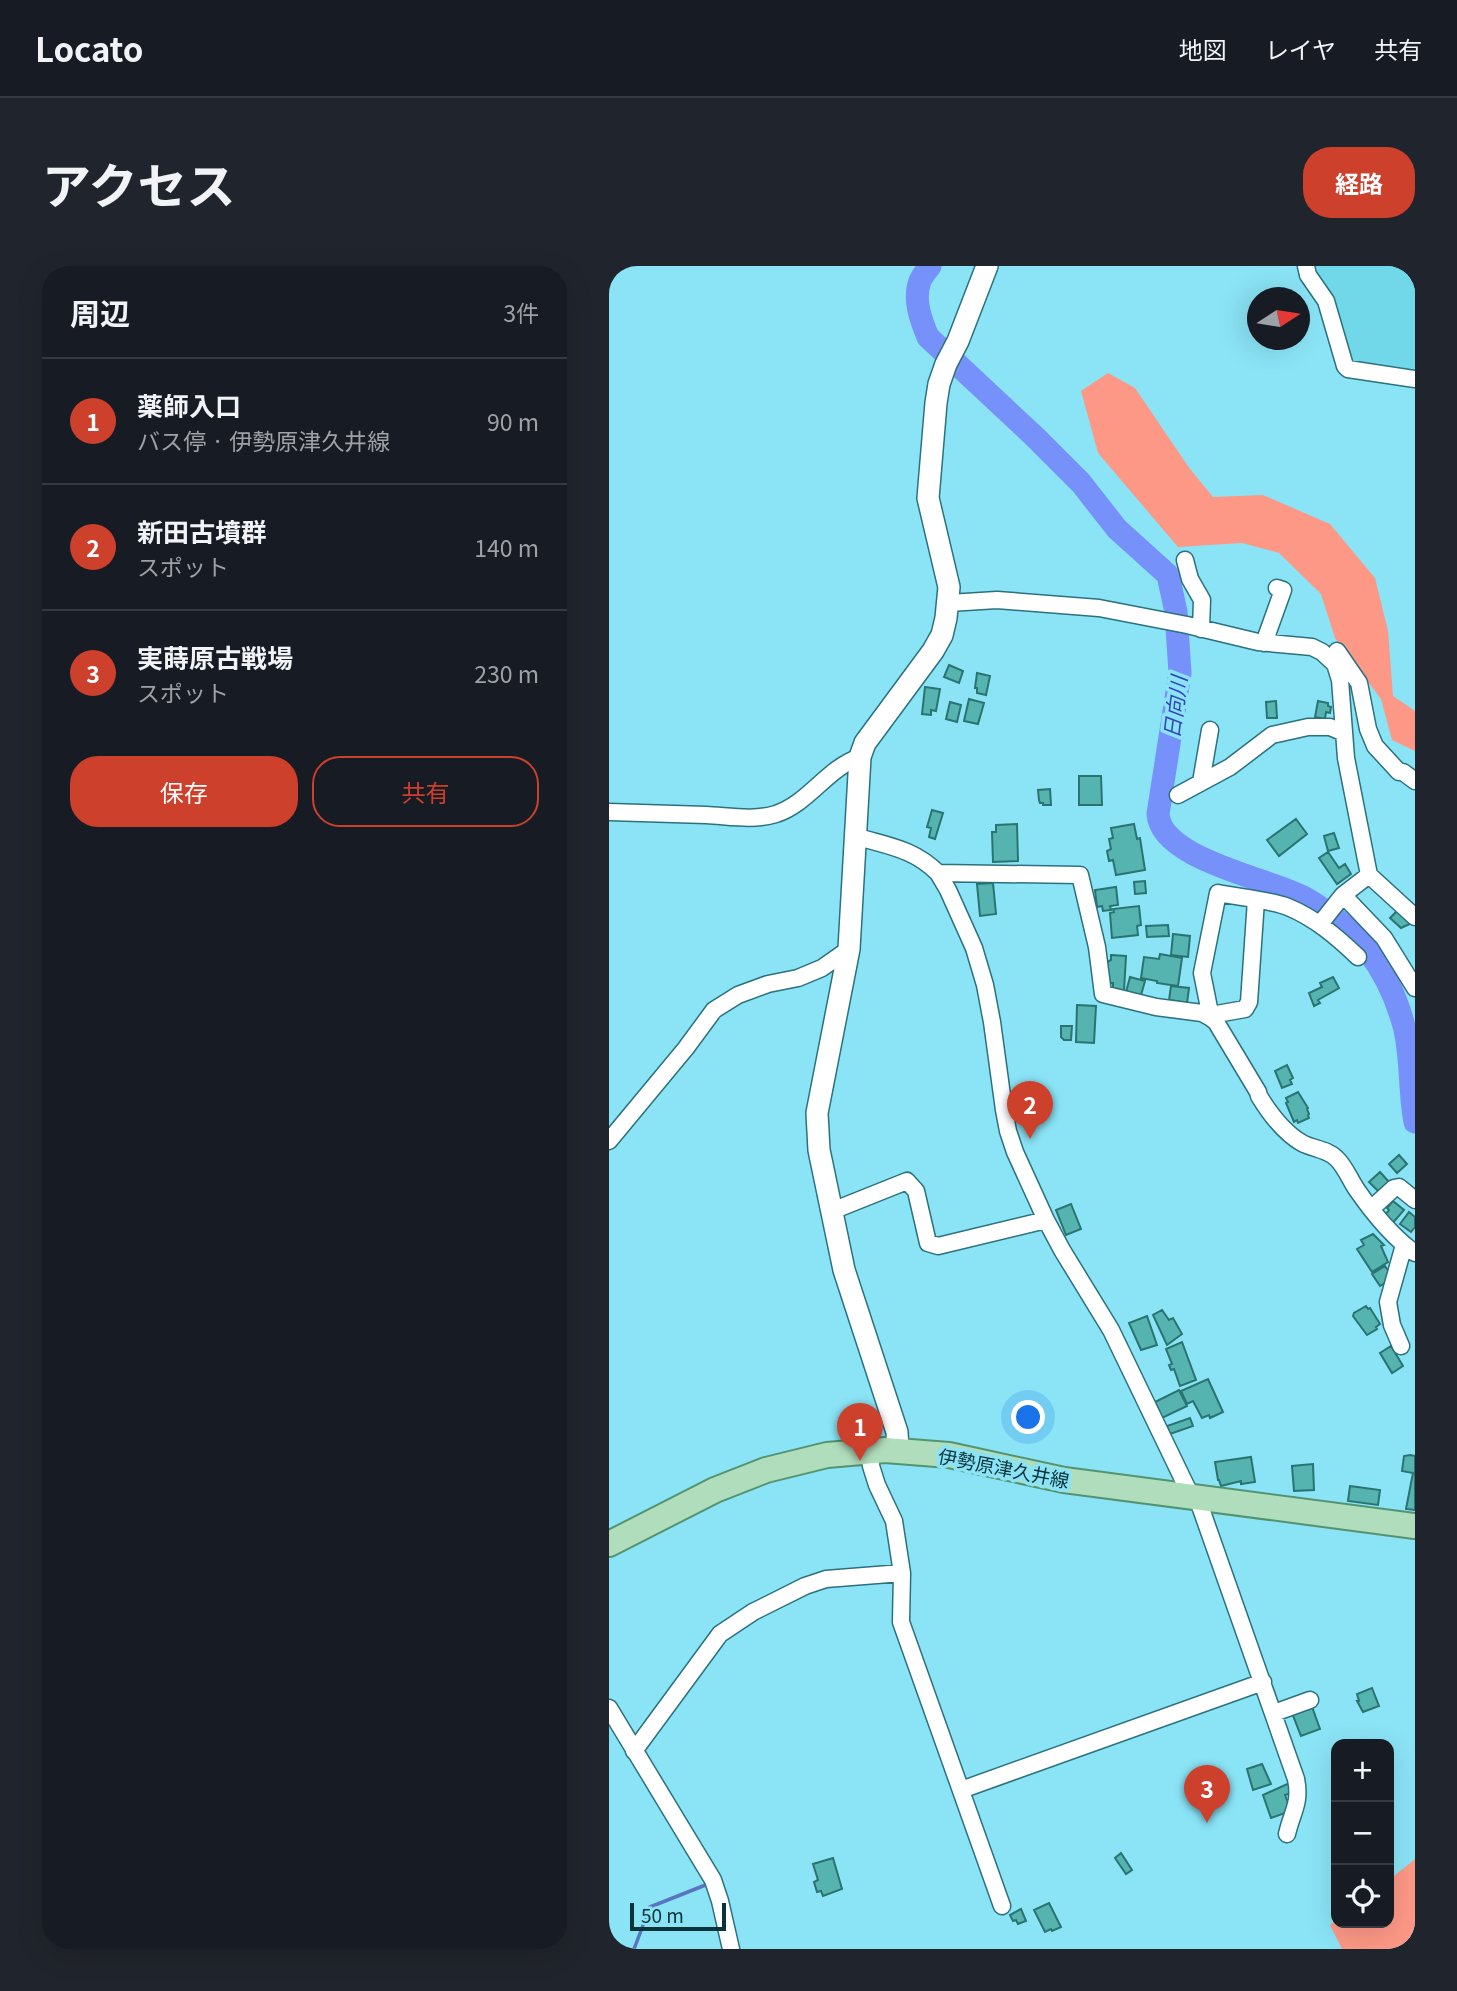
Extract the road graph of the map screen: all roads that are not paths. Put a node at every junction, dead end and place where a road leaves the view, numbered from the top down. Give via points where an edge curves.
1 (987, 266) edge
2 (1306, 266) edge
3 (1415, 379) edge
4 (1185, 560) dead end
5 (1277, 588) dead end
6 (949, 603) junction
7 (1194, 627) junction
8 (1264, 643) junction
9 (1312, 648) junction
10 (1210, 730) dead end
11 (1344, 733) junction
12 (860, 757) junction
13 (1415, 780) edge
14 (1201, 782) junction
15 (1178, 795) dead end
16 (609, 812) edge
17 (855, 836) junction
18 (1095, 869) dead end
19 (938, 873) junction
20 (1080, 875) junction
21 (1369, 875) junction
22 (1341, 898) junction
23 (1256, 900) junction
24 (1415, 917) edge
25 (1321, 922) junction
26 (849, 949) junction
27 (1358, 957) dead end
28 (1415, 988) edge
29 (1211, 1016) junction
30 (609, 1141) edge
31 (1415, 1200) edge
32 (1371, 1209) junction
33 (832, 1210) junction
34 (1045, 1220) junction
35 (1410, 1249) edge
36 (1401, 1346) dead end
37 (898, 1450) junction
38 (870, 1451) junction
39 (1191, 1496) junction
40 (1415, 1526) edge
41 (609, 1544) edge
42 (902, 1573) junction
43 (1263, 1682) junction
44 (1310, 1700) dead end
45 (609, 1708) edge
46 (1274, 1713) junction
47 (634, 1751) junction
48 (961, 1790) junction
49 (1287, 1833) dead end
50 (1002, 1906) dead end
51 (731, 1949) edge

1 - 6 street via 946,364 936,403 928,498
2 - 3 street via 1326,301 1345,366
4 - 7 street via 1202,600
5 - 8 street via 1283,590
6 - 7 street via 1045,602
6 - 12 street via 933,651 865,743
7 - 8 street
8 - 9 street
9 - 11 street via 1330,658 1338,671
9 - 13 street via 1329,646 1337,651 1359,683 1375,746 1399,772
10 - 14 street
11 - 14 street via 1308,727 1272,735
11 - 21 street
12 - 16 street via 836,769 777,814 752,818
12 - 17 street
14 - 15 street
17 - 19 street via 914,854
17 - 26 street
18 - 20 street
19 - 20 street
19 - 34 street via 974,947 992,1022 1008,1131
20 - 29 street via 1103,994
21 - 22 street
21 - 24 street
22 - 25 street
22 - 28 street via 1384,938
23 - 25 street via 1286,906
23 - 29 street via 1249,1002 1245,1009
23 - 29 street via 1218,893 1202,973
25 - 27 street
26 - 30 street via 821,968 738,995 714,1010
26 - 33 street via 817,1113 819,1150
29 - 32 street via 1275,1120 1304,1144 1339,1160
31 - 32 street via 1394,1188
32 - 35 street
33 - 34 street via 907,1181 916,1191 928,1243 939,1247
33 - 37 street via 844,1270 897,1432
34 - 39 street via 1111,1330
35 - 36 street via 1388,1302
37 - 38 main road, 伊勢原津久井線
37 - 39 main road, 伊勢原津久井線 via 949,1455 1064,1480
38 - 41 main road, 伊勢原津久井線 via 827,1455 756,1473
38 - 42 street via 877,1485 894,1521
39 - 40 main road, 伊勢原津久井線
39 - 43 street via 1199,1503
42 - 47 street via 826,1579 753,1612 720,1634
42 - 48 street via 901,1622
43 - 46 street
43 - 48 street
44 - 46 street
45 - 47 street
46 - 49 street via 1299,1792
47 - 51 street via 713,1880
48 - 50 street

